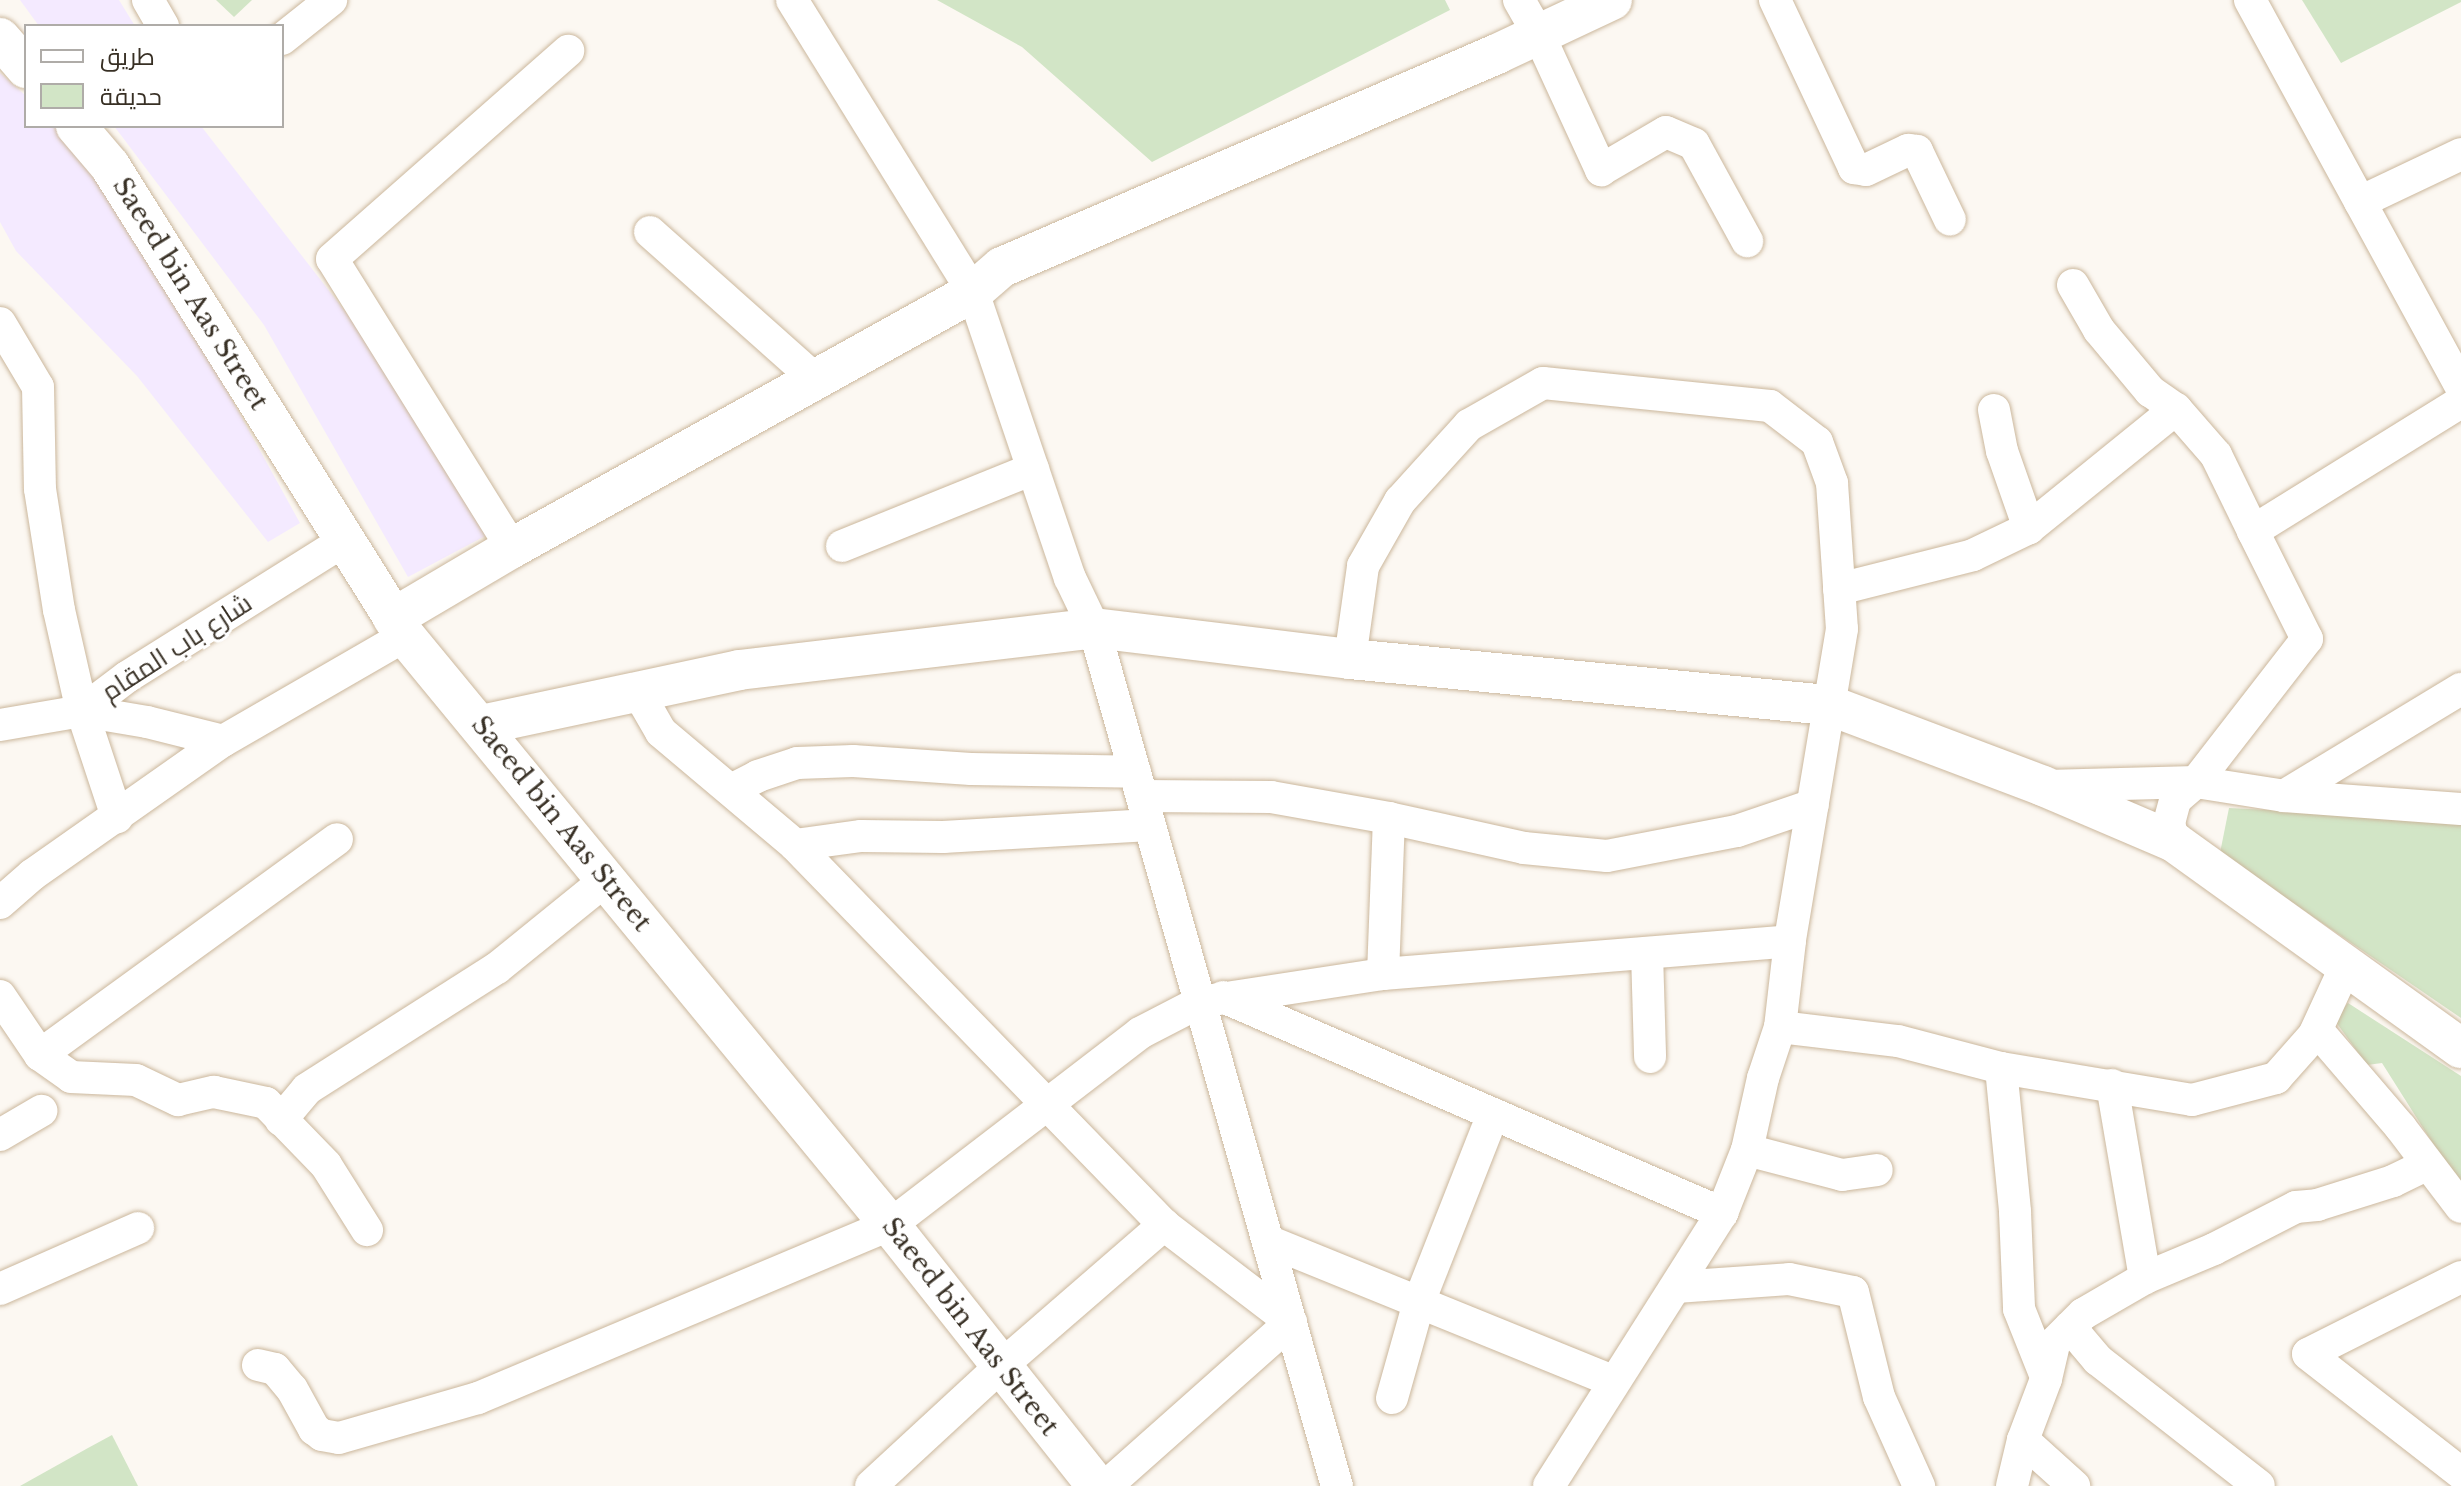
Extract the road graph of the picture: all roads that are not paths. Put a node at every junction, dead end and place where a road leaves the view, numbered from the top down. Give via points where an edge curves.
1 (148, 0) edge
2 (331, 0) edge
3 (792, 0) edge
4 (1519, 0) edge
5 (1612, 0) edge
6 (1775, 0) edge
7 (2250, 0) edge
8 (162, 24) edge
9 (1539, 35) junction
10 (284, 37) edge
11 (0, 38) edge
12 (568, 51) dead end
13 (24, 66) edge
14 (78, 128) edge
15 (2461, 154) edge
16 (2360, 202) junction
17 (1950, 220) dead end
18 (650, 232) dead end
19 (1747, 241) dead end
20 (2073, 285) dead end
21 (973, 292) junction
22 (0, 323) edge
23 (816, 380) junction
24 (2461, 387) edge
25 (2461, 402) edge
26 (2176, 409) junction
27 (1994, 410) dead end
28 (1033, 469) junction
29 (2029, 528) junction
30 (2253, 531) junction
31 (344, 541) junction
32 (842, 546) dead end
33 (512, 548) junction
34 (1839, 589) junction
35 (399, 627) junction
36 (1094, 628) junction
37 (1350, 659) junction
38 (2461, 689) edge
39 (638, 692) junction
40 (1829, 705) junction
41 (82, 711) junction
42 (0, 725) edge
43 (481, 725) junction
44 (223, 741) junction
45 (2196, 782) junction
46 (2043, 786) junction
47 (731, 790) junction
48 (2284, 796) junction
49 (1142, 798) junction
50 (1813, 805) junction
51 (2461, 809) edge
52 (117, 817) junction
53 (1389, 818) junction
54 (337, 839) dead end
55 (2174, 842) junction
56 (795, 845) junction
57 (607, 879) junction
58 (0, 903) edge
59 (1790, 941) junction
60 (1647, 953) junction
61 (2345, 968) junction
62 (1383, 974) junction
63 (0, 996) edge
64 (1211, 1000) junction
65 (1780, 1027) junction
66 (2317, 1030) junction
67 (2461, 1048) edge
68 (40, 1055) junction
69 (1650, 1057) dead end
70 (2001, 1068) junction
71 (2112, 1085) junction
72 (1046, 1101) junction
73 (41, 1111) dead end
74 (1493, 1114) junction
75 (281, 1120) junction
76 (0, 1135) edge
77 (1747, 1150) junction
78 (2426, 1165) junction
79 (1877, 1170) dead end
80 (2461, 1207) edge
81 (1722, 1213) junction
82 (890, 1225) junction
83 (1164, 1225) junction
84 (138, 1228) dead end
85 (367, 1230) dead end
86 (1268, 1241) junction
87 (2461, 1277) edge
88 (2145, 1278) junction
89 (1676, 1287) junction
90 (0, 1289) edge
91 (1419, 1302) junction
92 (1291, 1322) junction
93 (2070, 1327) junction
94 (258, 1365) dead end
95 (1001, 1366) junction
96 (2046, 1377) junction
97 (1613, 1381) junction
98 (1392, 1398) dead end
99 (2023, 1440) junction
100 (2461, 1473) edge
101 (1096, 1485) edge
102 (871, 1486) edge
103 (1337, 1486) edge
104 (1549, 1486) edge
105 (1919, 1486) edge
106 (2012, 1486) edge
107 (2074, 1486) edge
108 (2259, 1486) edge

1 - 8 street
2 - 10 street
3 - 21 street
4 - 9 street
5 - 9 main road
6 - 17 street via 1854,168 1866,170 1908,150 1917,151
7 - 16 street
9 - 19 street via 1601,170 1666,132 1694,144
9 - 21 main road via 1002,267
11 - 13 main road
12 - 33 street via 332,259
14 - 31 main road, Saeed bin Aas Street via 110,166
15 - 16 street
16 - 24 street
18 - 23 street
20 - 26 street via 2099,330 2150,391
21 - 23 main road
21 - 28 street
22 - 41 street via 38,387 40,489
23 - 33 main road
25 - 30 street
26 - 29 street
26 - 30 street via 2216,455
27 - 29 street
28 - 32 street
28 - 36 street via 1070,578
29 - 34 street via 1973,555
30 - 45 street via 2307,639
31 - 35 main road, Saeed bin Aas Street
31 - 41 street, شارع باب المقام via 127,677
33 - 35 main road
34 - 37 street via 1832,483 1817,442 1770,406 1543,383 1469,425 1400,501 1363,566
34 - 40 street via 1842,629
35 - 43 main road, Saeed bin Aas Street
35 - 44 street
36 - 37 main road
36 - 39 main road via 739,670
36 - 49 street
37 - 40 main road
38 - 48 street
39 - 43 main road
39 - 47 street via 661,732
40 - 46 main road
40 - 50 street
41 - 42 street, شارع باب المقام
41 - 44 street
41 - 52 street
43 - 57 main road, Saeed bin Aas Street
44 - 52 street
45 - 46 street
45 - 48 street
45 - 55 street via 2175,800 2169,823
46 - 55 main road
47 - 49 street via 797,763 853,761 971,769
47 - 56 street
48 - 51 street
49 - 53 street via 1271,797
49 - 56 street via 943,837 861,836
49 - 64 street
50 - 53 street via 1737,831 1607,856 1524,848
50 - 59 street
52 - 58 street
53 - 62 street
54 - 68 street
55 - 61 main road
56 - 72 street
57 - 75 street via 497,968 307,1089
57 - 82 main road, Saeed bin Aas Street
59 - 60 street
59 - 65 street
60 - 62 street
60 - 69 street
61 - 66 street
61 - 67 main road
62 - 64 street
63 - 68 street
64 - 72 street via 1140,1033
64 - 74 street
64 - 86 street
65 - 70 street via 1898,1041
65 - 77 street
66 - 71 street via 2276,1078 2192,1100
66 - 78 street
68 - 75 street via 71,1077 136,1080 178,1100 214,1092 266,1103
70 - 71 street
70 - 96 street via 2019,1309
71 - 88 street
72 - 82 street
72 - 83 street
73 - 76 street
74 - 81 street
74 - 91 street
75 - 85 street via 326,1165
77 - 79 street via 1842,1175
77 - 81 street
78 - 80 street
78 - 88 street via 2393,1181 2296,1207
81 - 89 street
82 - 94 street via 478,1398 351,1437 322,1435 314,1429 275,1369
82 - 95 main road, Saeed bin Aas Street
83 - 92 street
83 - 95 street
84 - 90 street
86 - 91 street
86 - 92 street
87 - 100 street via 2308,1354
88 - 93 street
89 - 97 street
89 - 105 street via 1789,1279 1853,1292 1879,1397
91 - 97 street
91 - 98 street
92 - 101 street
92 - 103 street
93 - 96 street via 2054,1343
93 - 108 street via 2098,1360
95 - 101 main road, Saeed bin Aas Street
95 - 102 street
96 - 99 street
97 - 104 street
99 - 106 street
99 - 107 street

